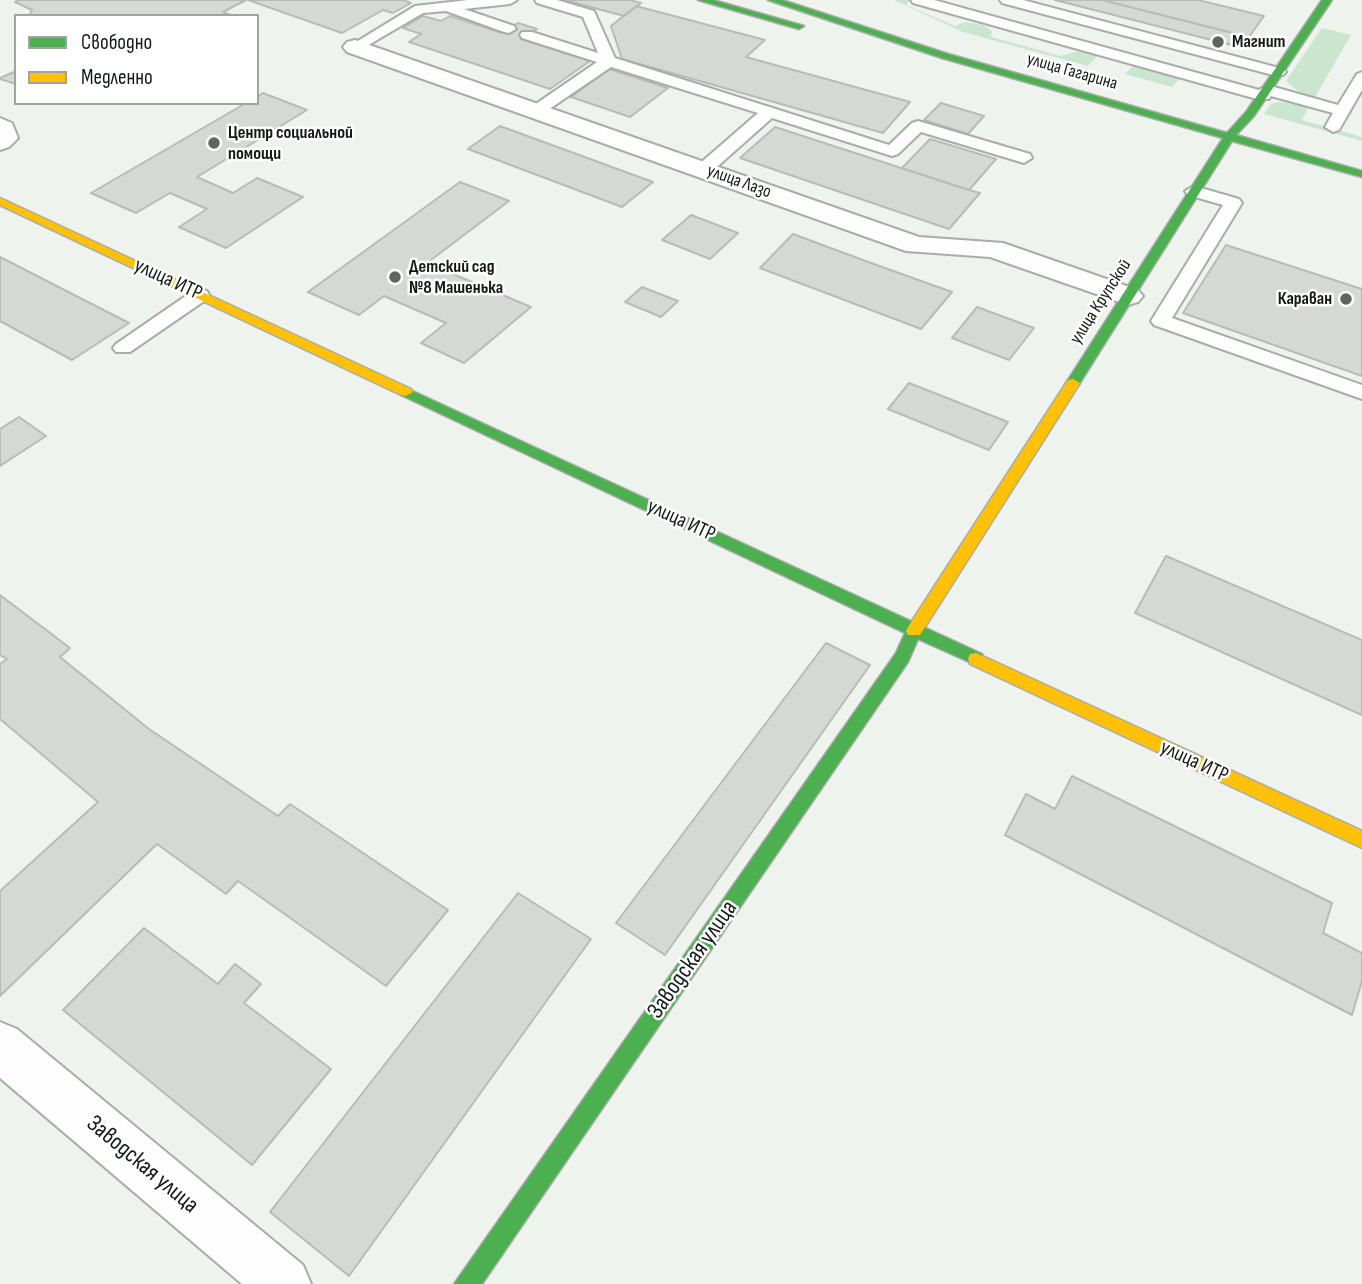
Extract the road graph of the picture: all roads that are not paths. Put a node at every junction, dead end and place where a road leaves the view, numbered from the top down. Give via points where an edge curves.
1 (510, 0) edge
2 (542, 0) edge
3 (703, 0) edge
4 (773, 0) edge
5 (918, 0) edge
6 (1007, 0) edge
7 (1327, 0) edge
8 (446, 7) junction
9 (869, 13) dead end
10 (509, 29) dead end
11 (527, 35) dead end
12 (355, 47) joint
13 (945, 56) junction
14 (609, 61) junction
15 (1278, 72) junction
16 (1362, 77) edge
17 (1265, 93) junction
18 (728, 99) junction
19 (536, 111) junction
20 (1342, 111) junction
21 (769, 112) junction
22 (0, 126) edge
23 (1333, 127) dead end
24 (1230, 136) junction
25 (0, 142) edge
26 (732, 145) junction
27 (1024, 158) dead end
28 (703, 170) junction
29 (1362, 174) edge
30 (1194, 191) junction
31 (0, 201) edge
32 (200, 295) junction
33 (1128, 296) junction
34 (123, 348) dead end
35 (1362, 392) edge
36 (914, 631) junction
37 (1362, 840) edge
38 (0, 1046) edge
39 (284, 1284) edge
40 (466, 1284) edge

1 - 8 lane
2 - 14 lane via 589,14
3 - 13 street via 824,32
4 - 13 street, улица Гагарина
5 - 17 lane
6 - 15 lane
7 - 15 street, улица Крупской
8 - 10 lane
8 - 12 lane via 420,9
9 - 13 street
11 - 14 lane
12 - 19 street, улица Лазо
13 - 24 street, улица Гагарина
14 - 18 lane
14 - 19 lane
15 - 17 street, улица Крупской
16 - 20 lane
17 - 20 lane
17 - 24 street, улица Крупской
18 - 21 lane
18 - 26 lane
19 - 28 street, улица Лазо
20 - 23 lane
21 - 26 lane
21 - 27 lane via 892,151 918,126
22 - 25 street via 5,138
24 - 29 street, улица Гагарина
24 - 30 street, улица Крупской
26 - 28 lane
28 - 33 street, улица Лазо via 916,245 993,249
30 - 33 street, улица Крупской
30 - 35 lane via 1233,203 1161,321
31 - 32 street, улица ИТР
32 - 34 lane
32 - 36 street, улица ИТР
33 - 36 street, улица Крупской
36 - 37 street, улица ИТР
36 - 40 street, Заводская улица via 894,668
38 - 39 street, Заводская улица

